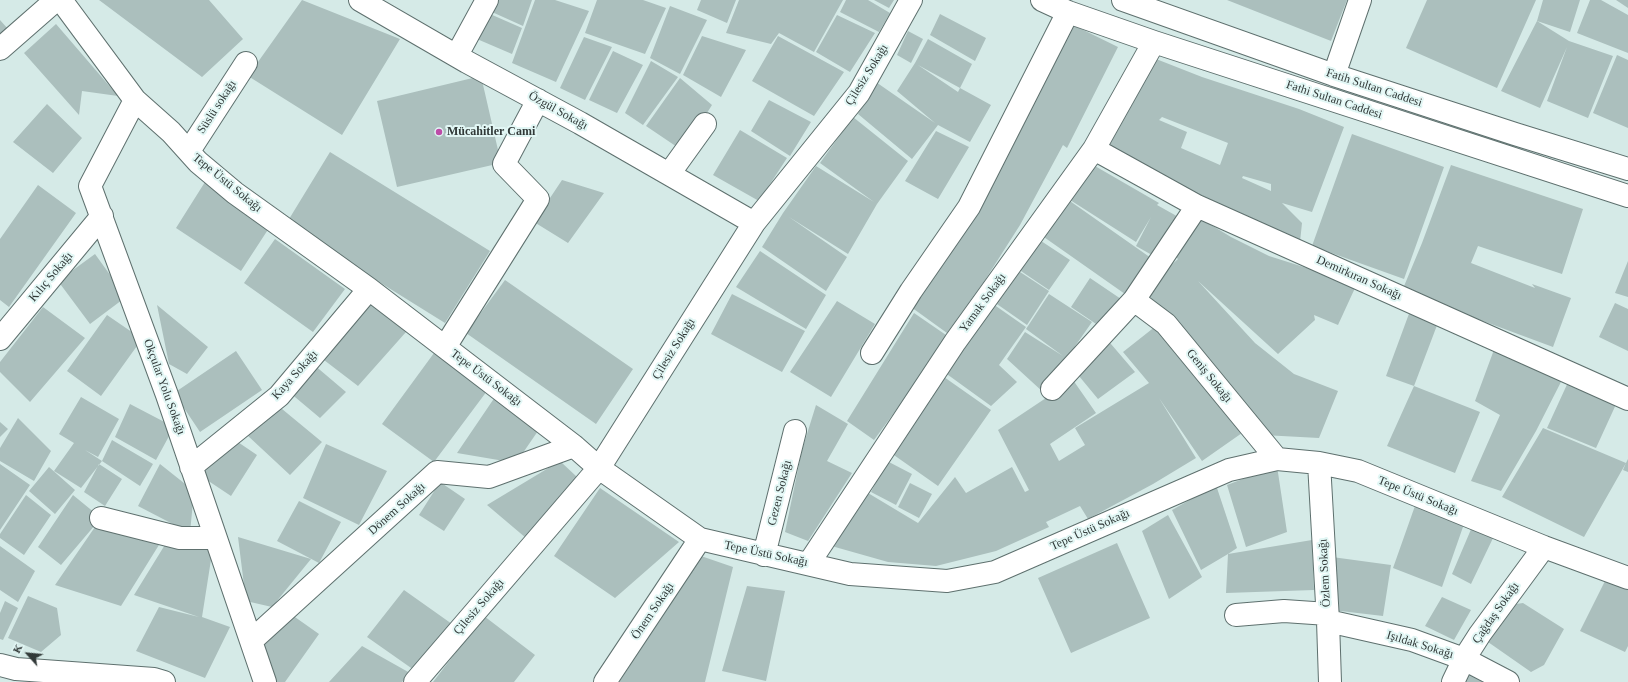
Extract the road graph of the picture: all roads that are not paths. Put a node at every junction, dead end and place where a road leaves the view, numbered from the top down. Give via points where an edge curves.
1 (56, 0) edge
2 (61, 0) edge
3 (360, 0) edge
4 (487, 0) edge
5 (911, 0) edge
6 (1042, 0) edge
7 (1123, 0) edge
8 (1360, 0) edge
9 (1068, 12) junction
10 (1154, 42) junction
11 (0, 49) edge
12 (457, 55) junction
13 (246, 63) dead end
14 (1334, 75) junction
15 (135, 100) junction
16 (538, 100) junction
17 (705, 124) dead end
18 (1094, 149) junction
19 (188, 151) junction
20 (1628, 169) edge
21 (669, 174) junction
22 (1628, 196) edge
23 (1197, 206) junction
24 (102, 216) junction
25 (754, 223) junction
26 (369, 289) junction
27 (1134, 300) junction
28 (0, 339) edge
29 (445, 347) junction
30 (872, 353) dead end
31 (1052, 390) dead end
32 (1628, 399) edge
33 (795, 431) dead end
34 (574, 446) junction
35 (1277, 459) junction
36 (1319, 463) junction
37 (192, 467) junction
38 (599, 468) junction
39 (101, 518) dead end
40 (215, 538) junction
41 (700, 539) junction
42 (1544, 547) junction
43 (764, 555) junction
44 (809, 563) junction
45 (1628, 578) edge
46 (1236, 615) dead end
47 (1328, 617) junction
48 (251, 641) junction
49 (1464, 659) junction
50 (0, 665) edge
51 (119, 679) edge
52 (164, 682) edge
53 (264, 682) edge
54 (415, 682) edge
55 (605, 682) edge
56 (1330, 682) edge
57 (1453, 682) edge
58 (1508, 682) edge

1 - 11 street
2 - 15 street, Tepe Üstü Sokağı
3 - 12 street, Özgül Sokağı
4 - 12 street
5 - 25 street, Çilesiz Sokağı via 859,93
6 - 9 street, Fathi Sultan Caddesi
7 - 14 street, Fatih Sultan Caddesi
8 - 14 street
9 - 10 street, Fathi Sultan Caddesi
9 - 30 street via 969,207
10 - 18 street, Yamak Sokağı
10 - 22 street, Fathi Sultan Caddesi
12 - 16 street, Özgül Sokağı
13 - 19 street, Süslü sokağı
14 - 20 street, Fatih Sultan Caddesi
15 - 19 street, Tepe Üstü Sokağı
15 - 24 street, Okçular Yolu Sokağı via 90,186
16 - 21 street, Özgül Sokağı
16 - 29 street via 504,164 538,198
17 - 21 street
18 - 23 street, Demirkıran Sokağı
18 - 44 street, Yamak Sokağı via 955,342
19 - 26 street, Tepe Üstü Sokağı via 235,193
21 - 25 street, Özgül Sokağı
23 - 27 street
23 - 32 street, Demirkıran Sokağı
24 - 28 street, Kılıç Sokağı
24 - 37 street, Okçular Yolu Sokağı
25 - 38 street, Çilesiz Sokağı
26 - 29 street, Tepe Üstü Sokağı
26 - 37 street, Kaya Sokağı via 279,396
27 - 31 street
27 - 35 street, Geniş Sokağı via 1166,324
29 - 34 street, Tepe Üstü Sokağı
33 - 43 street, Gezen Sokağı
34 - 38 street, Tepe Üstü Sokağı
34 - 48 street, Dönem Sokağı via 489,477 438,472
35 - 36 street, Tepe Üstü Sokağı
35 - 44 street, Tepe Üstü Sokağı via 1229,470 995,572 947,581 850,574
36 - 42 street, Tepe Üstü Sokağı via 1358,471
36 - 47 street, Özlem Sokağı
37 - 40 street, Okçular Yolu Sokağı
38 - 41 street, Tepe Üstü Sokağı
38 - 54 street, Çilesiz Sokağı
39 - 40 street via 180,538
40 - 48 street, Okçular Yolu Sokağı
41 - 43 street, Tepe Üstü Sokağı
41 - 55 street, Önem Sokağı
42 - 45 street, Tepe Üstü Sokağı
42 - 49 street, Çağdaş Sokağı
43 - 44 street, Tepe Üstü Sokağı
46 - 47 street, Işıldak Sokağı via 1284,611
47 - 49 street, Işıldak Sokağı via 1412,640
47 - 56 street, Özlem Sokağı
48 - 53 street, Okçular Yolu Sokağı
49 - 57 street, Çağdaş Sokağı
49 - 58 street, Işıldak Sokağı
50 - 51 street via 16,669
51 - 52 street via 154,679

